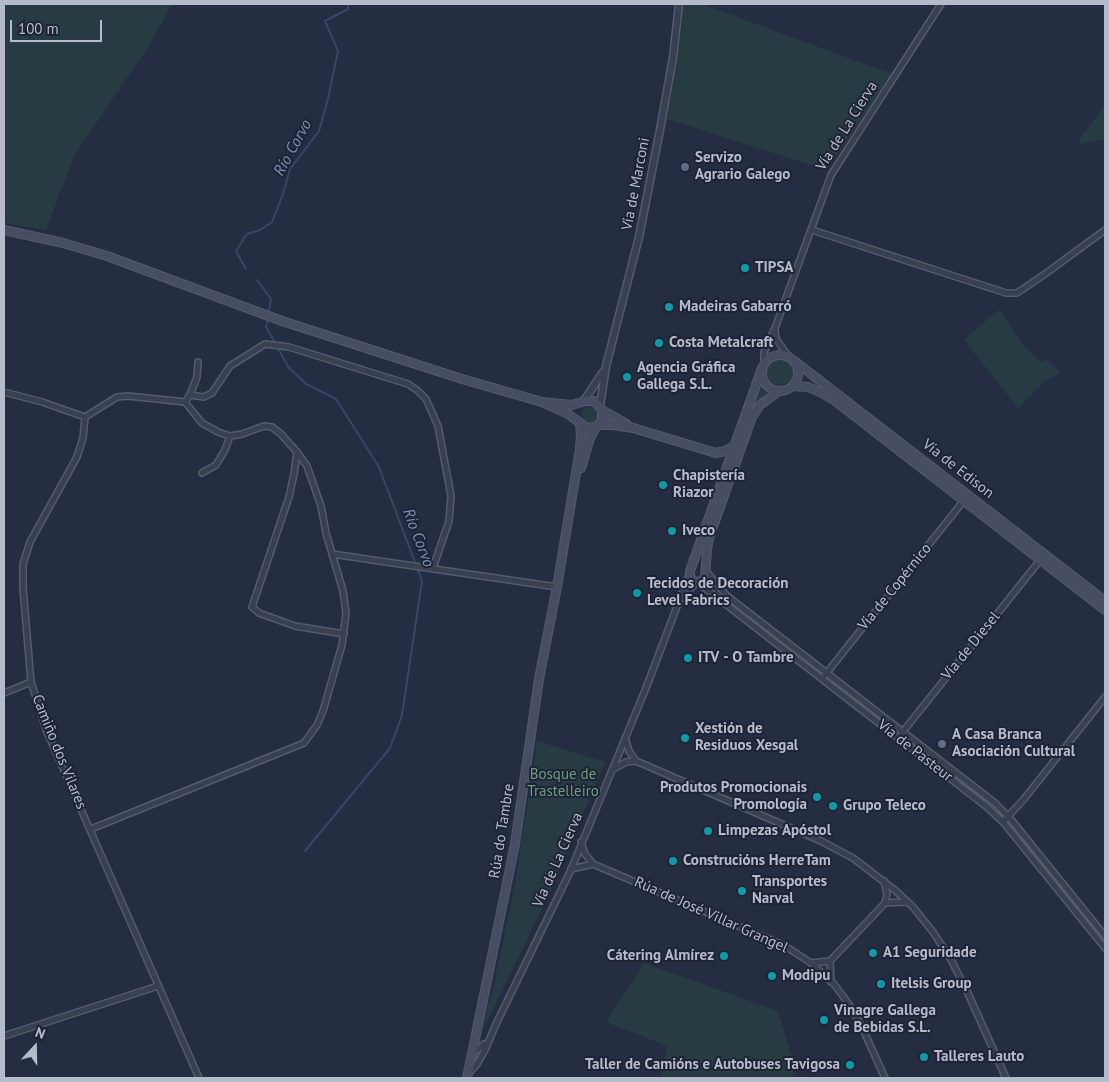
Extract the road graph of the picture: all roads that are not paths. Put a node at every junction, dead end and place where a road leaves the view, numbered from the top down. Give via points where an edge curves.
1 (679, 4) edge
2 (941, 4) edge
3 (4, 230) edge
4 (812, 230) junction
5 (1105, 230) edge
6 (775, 328) junction
7 (791, 358) junction
8 (198, 362) dead end
9 (606, 366) junction
10 (763, 366) junction
11 (792, 386) junction
12 (779, 391) junction
13 (4, 392) edge
14 (190, 395) junction
15 (185, 402) junction
16 (542, 402) junction
17 (582, 403) junction
18 (601, 408) junction
19 (85, 417) junction
20 (579, 423) junction
21 (597, 426) junction
22 (633, 428) junction
23 (230, 436) junction
24 (734, 446) junction
25 (297, 452) junction
26 (716, 453) junction
27 (725, 471) junction
28 (202, 473) dead end
29 (574, 486) junction
30 (966, 498) junction
31 (332, 554) junction
32 (1042, 558) junction
33 (433, 568) junction
34 (705, 570) junction
35 (690, 572) junction
36 (697, 582) junction
37 (557, 587) junction
38 (1105, 601) edge
39 (678, 602) junction
40 (1105, 610) edge
41 (344, 634) junction
42 (827, 673) junction
43 (822, 679) junction
44 (31, 682) junction
45 (4, 693) edge
46 (1105, 697) edge
47 (903, 732) junction
48 (625, 738) junction
49 (898, 738) junction
50 (618, 754) junction
51 (633, 760) junction
52 (612, 770) junction
53 (1009, 817) junction
54 (1003, 822) junction
55 (91, 829) junction
56 (581, 842) junction
57 (576, 857) junction
58 (590, 863) junction
59 (571, 869) junction
60 (884, 881) junction
61 (896, 891) junction
62 (887, 901) junction
63 (907, 902) junction
64 (1105, 936) edge
65 (1105, 948) edge
66 (829, 962) junction
67 (811, 963) junction
68 (820, 971) junction
69 (831, 982) junction
70 (158, 986) junction
71 (4, 1036) edge
72 (486, 1043) junction
73 (473, 1051) junction
74 (483, 1054) junction
75 (468, 1076) edge
76 (199, 1078) edge
77 (885, 1078) edge
78 (1006, 1078) edge

1 - 9 street, Vía de Marconi via 672,67 639,237
2 - 4 street, Vía de La Cierva via 831,175
3 - 16 main road via 107,256 282,321
4 - 5 street via 1006,293 1017,293
4 - 6 street, Vía de La Cierva
6 - 7 street via 776,340
6 - 10 street, Vía de La Cierva via 764,352
7 - 10 main road via 775,355
7 - 11 main road via 798,370
7 - 30 main road, Vía de Edison
8 - 14 street via 197,377
9 - 17 street, Vía de Marconi
9 - 18 street, Vía de Marconi
10 - 12 main road via 765,383
10 - 24 main road, Vía de La Cierva
11 - 12 main road
11 - 30 main road, Vía de Edison via 822,392
12 - 34 main road via 760,405 752,418 709,538
13 - 19 street
14 - 15 street
14 - 33 street via 204,397 212,393 230,366 265,344 289,347 408,384 426,399 438,426 451,496 449,521
15 - 19 street via 117,397
15 - 23 street via 202,423
16 - 17 main road
16 - 20 main road
17 - 18 main road via 594,401
17 - 20 main road via 576,413
18 - 21 main road via 602,420
18 - 22 main road
19 - 44 street, Camiño dos Vilares via 83,438 76,457 30,542 23,564
20 - 21 main road via 588,428
20 - 29 main road via 581,442
21 - 22 main road
21 - 29 main road
22 - 26 main road
23 - 25 street via 268,426
23 - 28 street via 216,465
24 - 26 main road
24 - 27 main road, Vía de La Cierva
25 - 31 street via 313,482
25 - 41 street via 289,497 252,607 259,613 295,626
26 - 27 main road
27 - 35 main road, Vía de La Cierva
29 - 37 main road
30 - 32 main road, Vía de Edison
30 - 42 street, Vía de Copérnico
31 - 33 street
31 - 41 street via 343,591
32 - 38 main road, Vía de Edison
32 - 40 main road, Vía de Edison
32 - 47 street, Vía de Diesel
33 - 37 street
34 - 35 main road via 698,566
34 - 36 main road via 706,577
34 - 42 street, Vía de Pasteur via 727,596
35 - 36 main road via 691,579
35 - 39 street, Vía de La Cierva
36 - 39 street, Vía de La Cierva
36 - 43 street, Vía de Pasteur
37 - 73 main road, Rúa do Tambre via 539,679 515,844
39 - 48 street, Vía de La Cierva
41 - 55 street via 323,711 304,743
42 - 43 street, Vía de Copérnico
42 - 47 street, Vía de Pasteur
43 - 49 street, Vía de Pasteur
44 - 45 street
44 - 55 street, Camiño dos Vilares via 48,732
46 - 53 street
47 - 49 street, Vía de Diesel
47 - 53 street, Vía de Pasteur
48 - 50 street, Vía de La Cierva
48 - 51 street
49 - 54 street, Vía de Pasteur
50 - 51 street
50 - 52 street, Vía de La Cierva
51 - 52 street
51 - 60 street via 821,841 853,858
52 - 56 street, Vía de La Cierva
53 - 54 street
53 - 64 street, Vía de Pasteur
54 - 65 street, Vía de Pasteur
55 - 70 street, Camiño dos Vilares
56 - 57 street, Vía de La Cierva
56 - 58 street
57 - 58 street, Rúa de José Villar Grangel
57 - 59 street, Vía de La Cierva
58 - 59 street
58 - 67 street, Rúa de José Villar Grangel via 785,946
59 - 72 street, Vía de La Cierva
60 - 61 street
60 - 62 street
61 - 62 street via 894,898
61 - 63 street
62 - 63 street
62 - 66 street
63 - 78 street via 950,958
66 - 67 street
66 - 68 street
66 - 69 street
67 - 68 street, Rúa de José Villar Grangel
68 - 69 street, Rúa de José Villar Grangel
69 - 77 street, Rúa de José Villar Grangel via 855,1014
70 - 71 street
70 - 76 street, Camiño dos Vilares
72 - 73 street
72 - 74 street, Vía de La Cierva
73 - 74 street
73 - 75 main road, Rúa do Tambre
74 - 75 street, Vía de La Cierva

